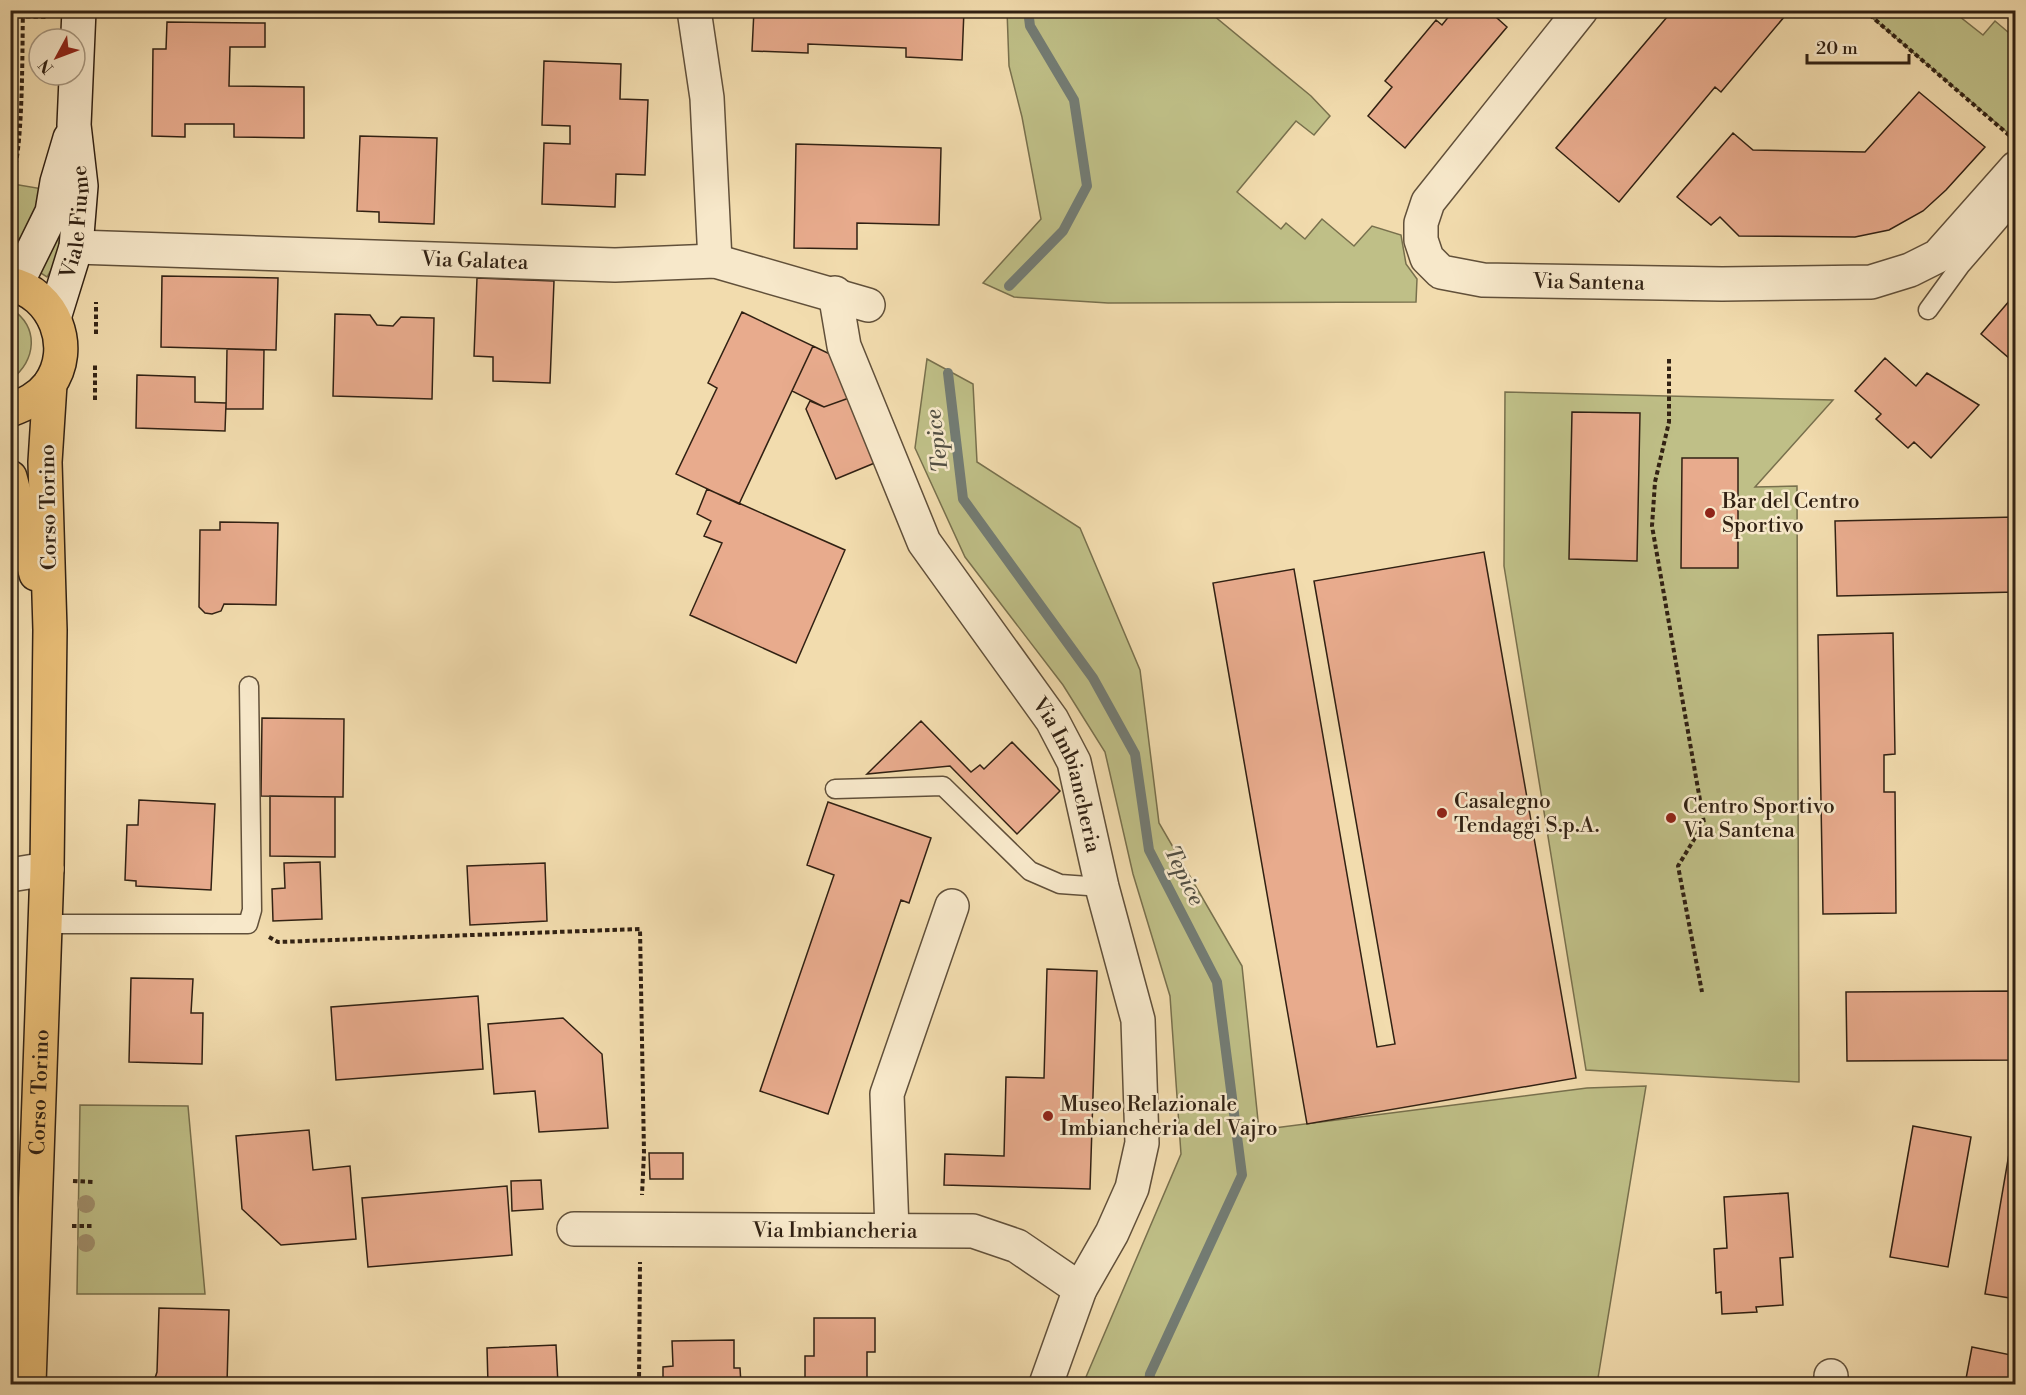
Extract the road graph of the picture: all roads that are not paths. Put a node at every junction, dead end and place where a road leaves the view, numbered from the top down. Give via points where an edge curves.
1 (694, 10) edge
2 (1581, 10) edge
3 (67, 14) edge
4 (74, 125) junction
5 (2016, 168) edge
6 (2016, 201) edge
7 (87, 247) junction
8 (715, 261) junction
9 (13, 284) edge
10 (835, 293) junction
11 (868, 305) dead end
12 (1928, 310) dead end
13 (54, 318) junction
14 (50, 384) junction
15 (10, 410) edge
16 (10, 477) edge
17 (50, 630) junction
18 (249, 686) dead end
19 (835, 789) dead end
20 (46, 870) junction
21 (10, 875) edge
22 (1102, 887) junction
23 (952, 906) dead end
24 (44, 924) junction
25 (574, 1229) dead end
26 (892, 1230) junction
27 (1080, 1290) junction
28 (29, 1384) edge
29 (1046, 1384) edge

1 - 8 street via 707,98
2 - 5 street, Via Santena via 1428,202 1421,223 1421,240 1426,258 1441,272 1483,280 1871,282 1938,256
3 - 4 street, Viale Fiume
4 - 7 street, Viale Fiume
4 - 9 street, Viale Fiume via 52,212
6 - 12 lane
7 - 8 street, Via Galatea via 615,265
7 - 13 street, Viale Fiume
8 - 10 street, Via Galatea
9 - 13 main road via 41,300
10 - 11 street, Via Galatea
10 - 22 street, Via Imbiancheria via 844,346 924,542 1052,720 1074,762
13 - 14 main road via 61,336 61,356
14 - 15 main road via 28,403
14 - 17 main road, Corso Torino via 45,462
16 - 17 main road, Corso Torino
17 - 20 main road, Corso Torino
18 - 24 lane via 252,910 248,924
19 - 22 lane via 943,786 1030,872 1060,884
20 - 21 street
20 - 24 main road, Corso Torino
22 - 27 street, Via Imbiancheria via 1138,1020 1142,1143 1132,1188
23 - 26 street via 886,1094
24 - 28 main road, Corso Torino
25 - 26 street, Via Imbiancheria
26 - 27 street, Via Imbiancheria via 973,1231 1017,1246
27 - 29 street, Via Imbiancheria

